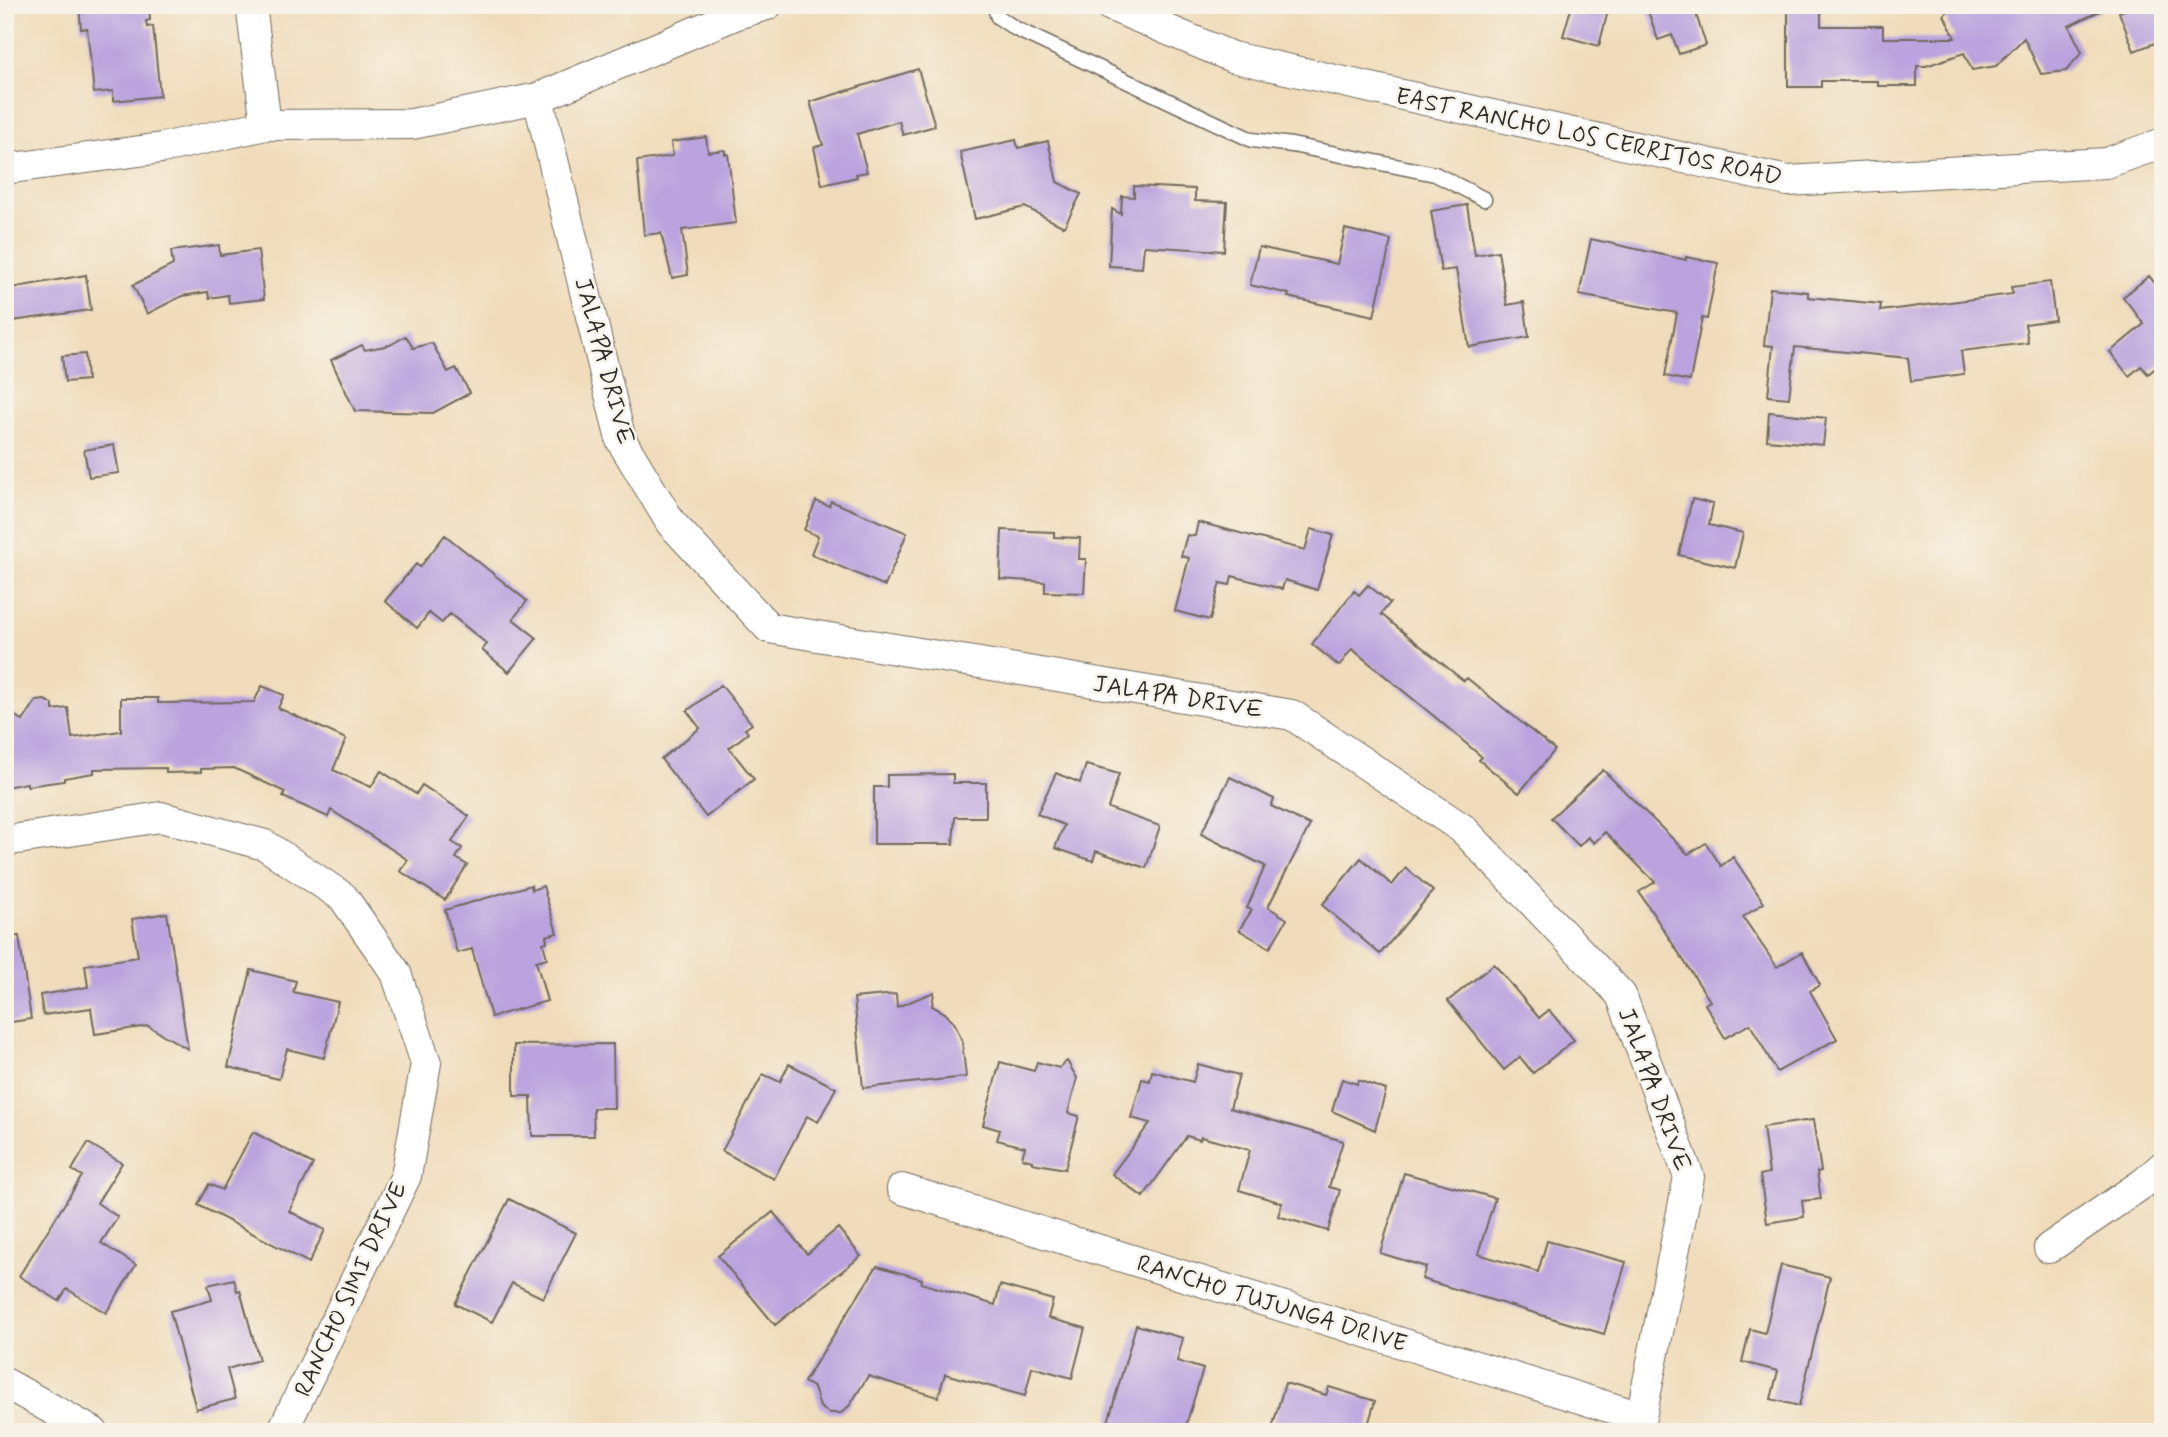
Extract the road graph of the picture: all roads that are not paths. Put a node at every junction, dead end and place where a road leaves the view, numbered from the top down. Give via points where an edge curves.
1 (251, 5) edge
2 (767, 5) edge
3 (994, 5) edge
4 (1109, 5) edge
5 (538, 98) junction
6 (266, 125) junction
7 (2163, 143) edge
8 (5, 169) edge
9 (1484, 199) dead end
10 (5, 841) edge
11 (2163, 1166) edge
12 (902, 1189) dead end
13 (2049, 1248) dead end
14 (5, 1383) edge
15 (1636, 1424) edge
16 (93, 1432) edge
17 (282, 1432) edge

1 - 6 street
2 - 5 street
3 - 9 lane via 998,17 1016,29 1252,140 1435,174
4 - 7 street, EAST RANCHO LOS CERRITOS ROAD via 1231,57 1787,181 2106,163
5 - 6 street via 412,124
5 - 15 street, JALAPA DRIVE via 621,440 671,523 769,628 1292,715 1463,829 1621,995 1689,1177
6 - 8 street via 162,148
10 - 17 street, RANCHO SIMI DRIVE via 161,817 265,845 343,897 396,973 426,1063 406,1176
11 - 13 street
12 - 15 street, RANCHO TUJUNGA DRIVE
14 - 16 street

